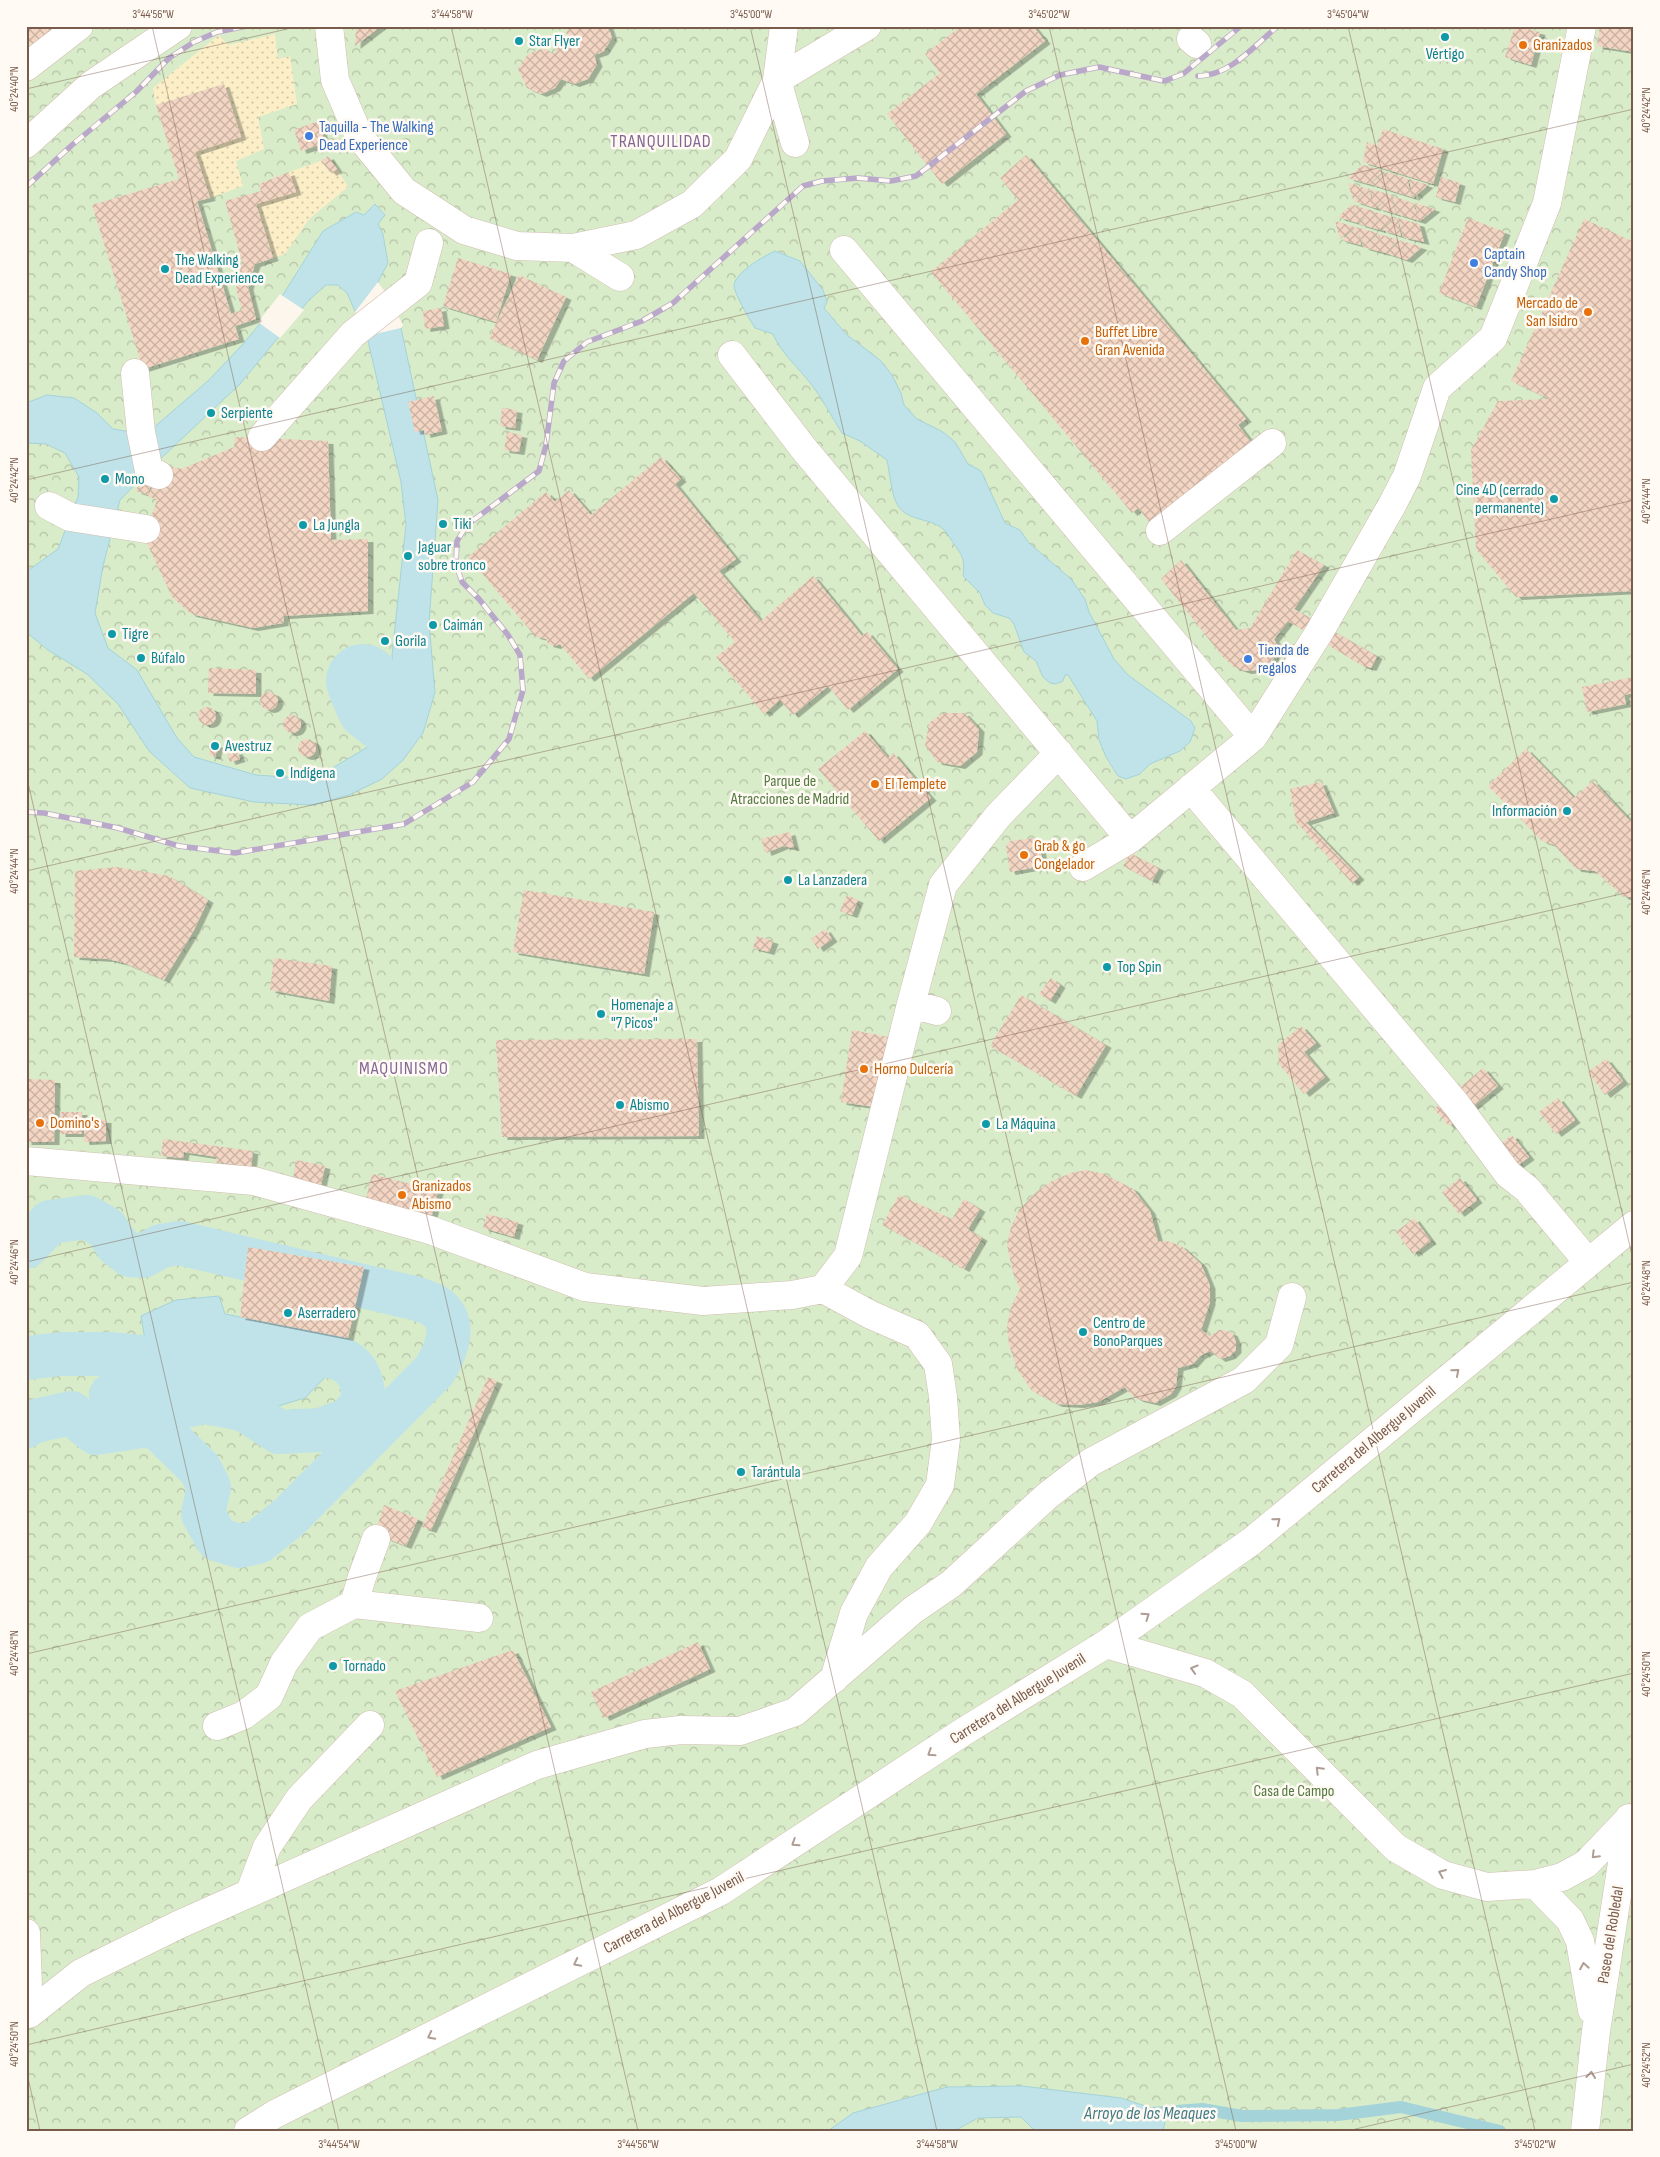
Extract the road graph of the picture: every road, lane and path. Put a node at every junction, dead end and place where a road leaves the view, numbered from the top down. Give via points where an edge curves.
1 (79, 26) edge
2 (178, 26) edge
3 (329, 26) edge
4 (784, 26) edge
5 (867, 26) edge
6 (1582, 26) edge
7 (26, 67) edge
8 (777, 80) junction
9 (795, 143) dead end
10 (26, 144) edge
11 (430, 242) dead end
12 (573, 248) junction
13 (844, 250) dead end
14 (620, 277) dead end
15 (732, 355) dead end
16 (139, 373) dead end
17 (262, 437) dead end
18 (1272, 443) dead end
19 (153, 466) dead end
20 (60, 511) dead end
21 (146, 529) dead end
22 (1160, 531) dead end
23 (1253, 737) junction
24 (1059, 753) junction
25 (1191, 788) junction
26 (1130, 839) junction
27 (1082, 867) dead end
28 (911, 1004) junction
29 (937, 1012) dead end
30 (26, 1161) edge
31 (1634, 1225) edge
32 (1588, 1262) junction
33 (823, 1289) junction
34 (1292, 1297) dead end
35 (376, 1539) dead end
36 (354, 1604) junction
37 (479, 1618) dead end
38 (1106, 1644) junction
39 (834, 1679) junction
40 (370, 1725) dead end
41 (217, 1726) dead end
42 (1631, 1815) edge
43 (1535, 1884) junction
44 (250, 1892) junction
45 (26, 1933) edge
46 (28, 2021) edge
47 (1596, 2031) junction
48 (1586, 2125) edge
49 (248, 2131) edge

1 - 7 street
2 - 10 street via 91,85
3 - 12 street via 335,80 359,136 404,191 464,230 517,246
4 - 8 street
5 - 8 street
6 - 23 street via 1547,203 1493,338 1437,388 1407,476 1320,631
8 - 9 street
8 - 12 street via 738,158 692,204 636,235
11 - 17 street via 418,283 353,334
12 - 14 street
13 - 23 street
15 - 24 street via 794,437
16 - 19 street via 145,431
18 - 22 street
20 - 21 street
23 - 25 street
24 - 26 street
24 - 28 street via 998,816 943,885
25 - 26 street
25 - 32 street via 1456,1104 1508,1174 1526,1189
26 - 27 street
28 - 29 street
28 - 33 street via 848,1256
30 - 33 street via 254,1181 430,1230 585,1287 703,1301 792,1295
31 - 32 street, Carretera del Albergue Juvenil
38 -> 32 street, Carretera del Albergue Juvenil via 1252,1541
33 - 39 street via 917,1335 938,1364 946,1440 940,1484 918,1523 879,1567 854,1613
34 - 39 street via 1278,1345 1244,1380 1091,1462 1047,1496 951,1584 914,1610
35 - 36 street
36 - 37 street
36 - 41 street via 310,1627 284,1663 270,1696 244,1715
43 -> 38 street via 1487,1887 1443,1875 1396,1848 1242,1694 1205,1673
38 -> 49 street, Carretera del Albergue Juvenil via 963,1732 721,1891 274,2114
39 - 44 street via 795,1712 740,1731 681,1730 645,1734 537,1765
40 - 44 street via 299,1799 267,1847
42 -> 43 street via 1586,1864 1562,1877
42 - 47 street, Paseo del Robledal
47 -> 43 street, Paseo del Robledal via 1580,1941 1570,1920
44 - 46 street via 81,1973
45 - 46 street
48 -> 47 street, Paseo del Robledal

